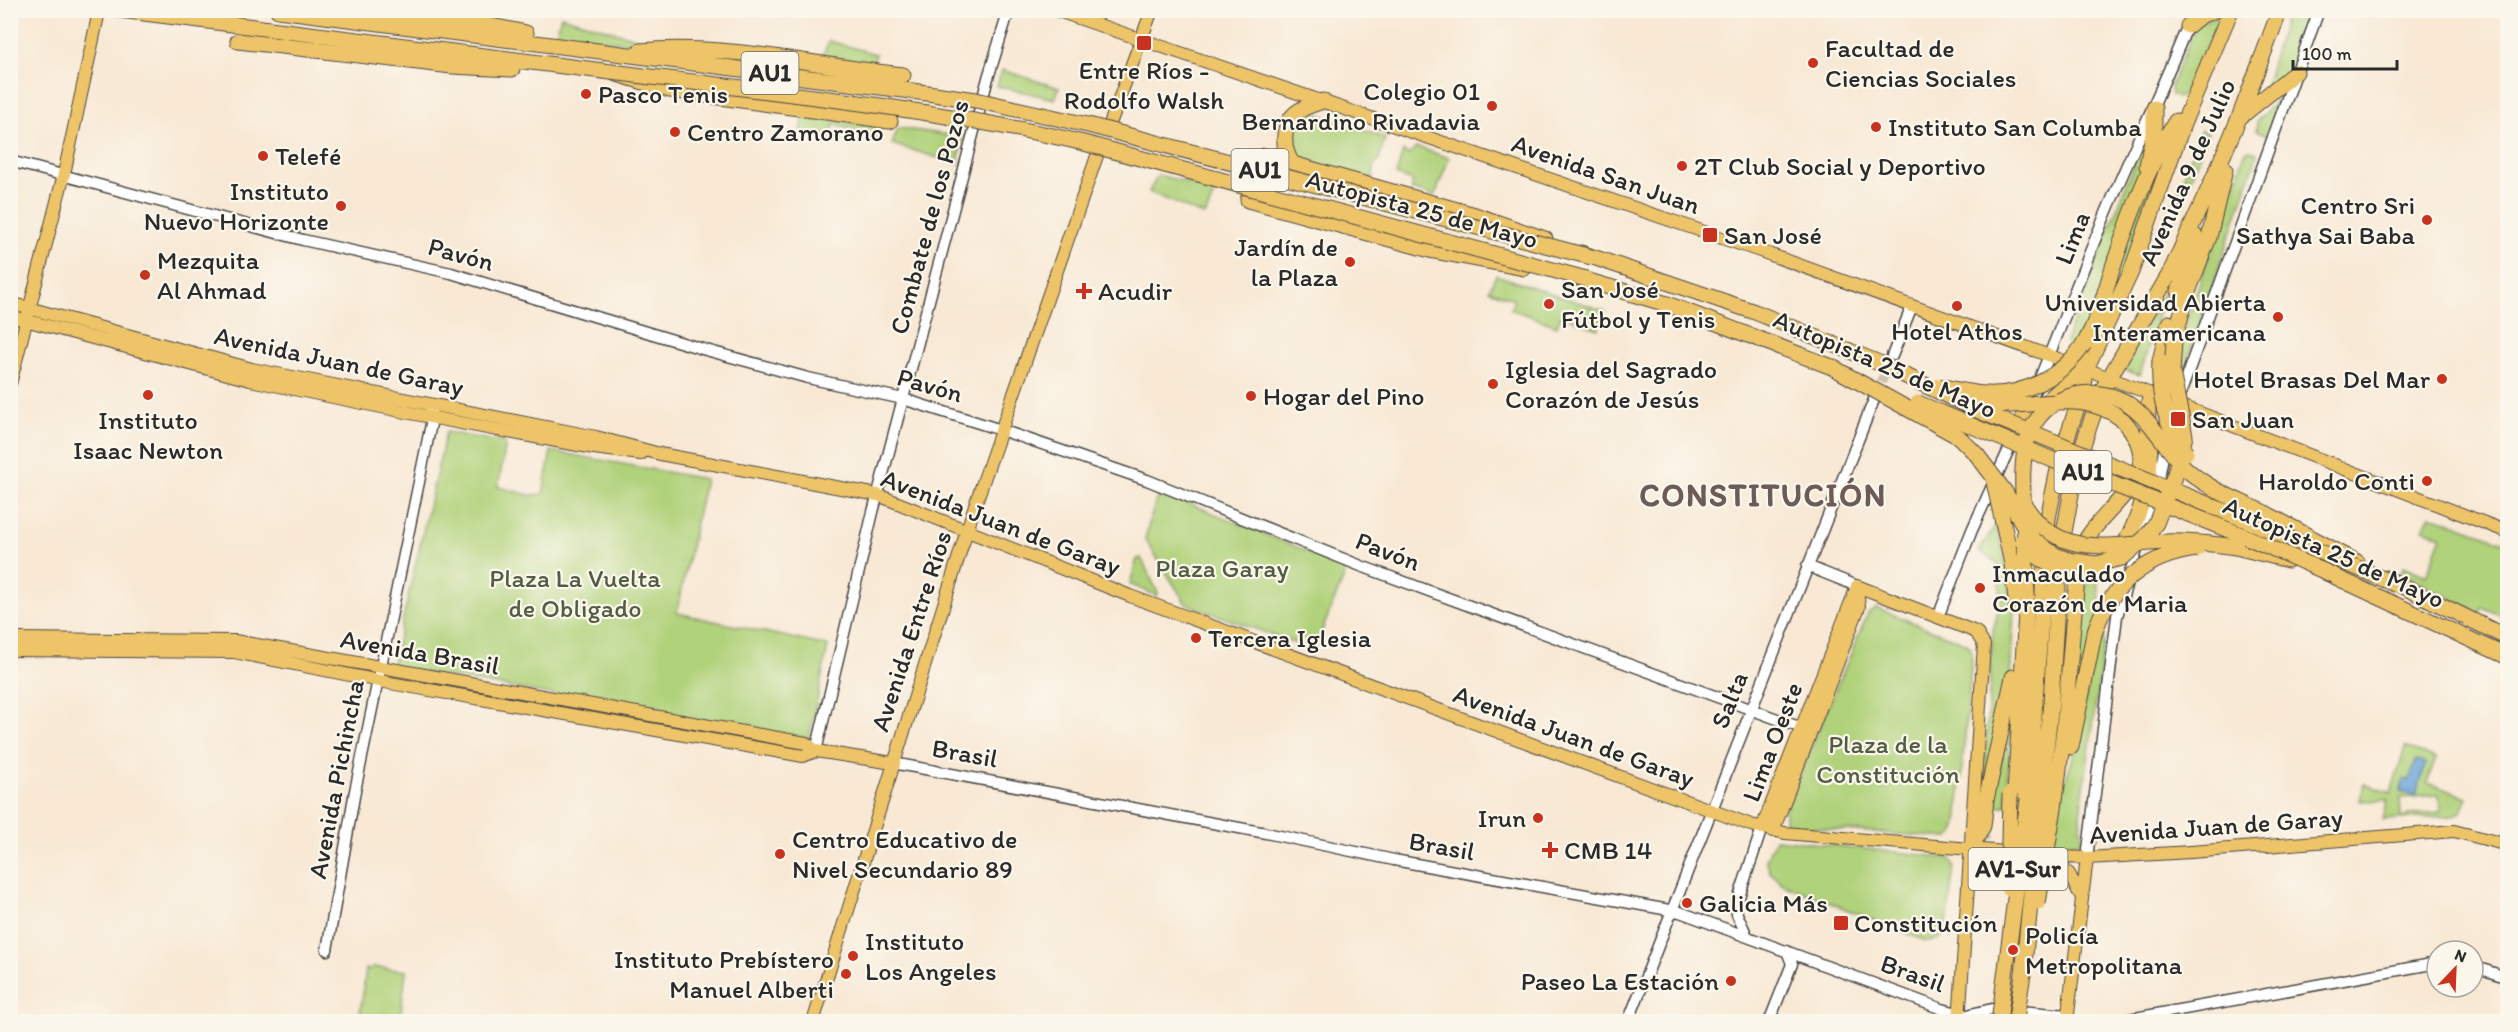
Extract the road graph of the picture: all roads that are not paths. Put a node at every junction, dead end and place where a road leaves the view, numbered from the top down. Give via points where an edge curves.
1 (120, 10) edge
2 (278, 10) edge
3 (381, 10) edge
4 (1009, 10) edge
5 (1055, 10) edge
6 (1152, 10) edge
7 (2194, 10) edge
8 (2215, 10) edge
9 (2231, 10) edge
10 (2280, 10) edge
11 (2319, 10) edge
12 (98, 16) dead end
13 (2188, 26) junction
14 (1141, 39) junction
15 (238, 41) dead end
16 (592, 51) junction
17 (614, 54) junction
18 (591, 70) junction
19 (611, 72) junction
20 (2296, 72) junction
21 (898, 75) dead end
22 (1323, 101) junction
23 (2154, 108) junction
24 (2188, 111) junction
25 (890, 121) dead end
26 (1111, 121) dead end
27 (2236, 125) junction
28 (1097, 156) dead end
29 (1264, 156) dead end
30 (10, 161) edge
31 (1293, 164) junction
32 (64, 174) junction
33 (2210, 186) junction
34 (2143, 187) junction
35 (1248, 200) dead end
36 (1591, 257) junction
37 (1586, 279) junction
38 (10, 303) edge
39 (1912, 306) junction
40 (29, 314) junction
41 (10, 316) edge
42 (2049, 357) junction
43 (1886, 359) junction
44 (1832, 367) junction
45 (2086, 369) junction
46 (2109, 379) junction
47 (10, 384) edge
48 (1939, 386) junction
49 (2150, 396) junction
50 (1875, 397) tunnel mouth
51 (903, 399) junction
52 (431, 405) junction
53 (2176, 405) junction
54 (2041, 406) junction
55 (2023, 417) junction
56 (431, 418) junction
57 (1001, 430) junction
58 (660, 454) junction
59 (1991, 477) junction
60 (878, 495) junction
61 (2267, 514) junction
62 (966, 532) junction
63 (2508, 532) edge
64 (2236, 547) junction
65 (1807, 566) junction
66 (2335, 576) junction
67 (2397, 585) junction
68 (1857, 586) junction
69 (1880, 594) junction
70 (1859, 608) junction
71 (1938, 617) junction
72 (2508, 638) edge
73 (10, 639) edge
74 (10, 650) edge
75 (2508, 657) edge
76 (2016, 662) junction
77 (378, 674) junction
78 (2044, 698) junction
79 (1750, 708) junction
80 (1806, 730) junction
81 (816, 751) junction
82 (893, 763) junction
83 (2059, 784) junction
84 (2029, 800) junction
85 (1710, 810) junction
86 (1768, 829) junction
87 (2508, 845) edge
88 (1971, 848) junction
89 (2050, 857) junction
90 (2087, 858) junction
91 (2083, 900) junction
92 (1670, 911) junction
93 (1747, 936) junction
94 (2009, 939) junction
95 (327, 950) dead end
96 (1787, 951) junction
97 (2425, 965) edge
98 (2485, 970) edge
99 (2508, 978) edge
100 (1965, 1017) edge
101 (2067, 1018) edge
102 (813, 1022) edge
103 (1628, 1022) edge
104 (1769, 1022) edge
105 (1994, 1022) edge
106 (1999, 1022) edge
107 (2016, 1022) edge
108 (2113, 1022) edge

1 - 18 highway, Autopista 25 de Mayo / AU1
2 - 16 highway, Autopista 25 de Mayo / AU1
3 - 16 highway via 495,26
4 - 51 street, Combate de los Pozos
5 - 14 main road, Avenida San Juan
6 - 14 main road
7 - 13 street, Lima
8 - 13 highway
9 - 24 highway, Avenida 9 de Julio
10 - 27 highway, Avenida 9 de Julio
11 - 20 street
12 - 32 main road
13 - 23 street, Lima
14 - 22 main road, Avenida San Juan
14 - 26 main road
15 - 18 highway via 452,66
16 - 17 highway, Autopista 25 de Mayo / AU1
17 - 21 highway via 661,49 716,52
17 - 36 highway, Autopista 25 de Mayo / AU1, bridge via 927,93 1029,111
18 - 19 highway, Autopista 25 de Mayo / AU1
19 - 25 highway, bridge via 670,90
19 - 37 highway, Autopista 25 de Mayo / AU1, bridge via 908,109 1025,130
20 - 27 highway
20 - 53 street
22 - 31 highway via 1296,113 1291,120 1284,145
22 - 39 main road, Avenida San Juan
23 - 34 highway
23 - 42 street, Lima via 2101,225
24 - 34 highway via 2172,128
24 - 45 highway, Avenida 9 de Julio via 2131,272
27 - 33 highway, Avenida 9 de Julio
27 - 59 highway, bridge via 2209,237 2186,297 2172,354 2184,444 2156,523 2142,542 2122,558 2079,563 2055,555 2030,536 2010,499
28 - 57 main road, Avenida Entre Ríos
29 - 31 highway
30 - 32 street, Pavón
31 - 36 highway, bridge via 1488,218
32 - 40 main road
32 - 51 street, Pavón via 303,240 451,273 706,350
33 - 46 highway, Avenida 9 de Julio via 2170,273
33 - 61 highway, bridge via 2165,337 2160,360 2162,403 2177,441 2204,472
34 - 48 highway, bridge via 2094,324 2070,362 2055,374 2022,389 1985,394
35 - 37 highway, bridge via 1434,251
36 - 43 highway, Autopista 25 de Mayo / AU1
37 - 44 highway, Autopista 25 de Mayo / AU1 via 1699,316
38 - 40 main road, Avenida Juan de Garay
39 - 42 main road, Avenida San Juan
39 - 43 street
40 - 41 main road, Avenida Juan de Garay
40 - 47 main road
40 - 52 main road, Avenida Juan de Garay via 252,369
40 - 56 main road, Avenida Juan de Garay via 250,380
42 - 45 main road, Avenida San Juan
42 - 55 street, Lima
43 - 48 highway, bridge
43 - 67 highway, Autopista 25 de Mayo / AU1, bridge via 1977,410
44 - 59 highway, bridge via 1953,433 1971,448
44 - 66 highway, Autopista 25 de Mayo / AU1, bridge
45 - 46 main road, Avenida San Juan
45 - 54 highway
45 - 78 highway via 2048,518
46 - 49 main road, Avenida San Juan
46 - 78 highway, Avenida 9 de Julio via 2085,435 2070,497
48 - 83 highway, bridge via 1996,404 2048,401 2107,410 2123,420 2137,440 2139,469 2127,493 2089,532 2079,555
49 - 53 main road, Avenida San Juan
49 - 59 highway, bridge via 2146,425 2148,475 2129,537 2102,570 2070,573 2040,559 2018,534
50 - 65 street, Salta
51 - 57 street, Pavón
51 - 60 street, Combate de los Pozos
52 - 56 street, Avenida Pichincha
52 - 58 main road, Avenida Juan de Garay via 596,437
53 - 63 main road, Avenida San Juan
53 - 90 street via 2159,477 2117,616
54 - 55 highway
54 - 64 highway, bridge via 2020,440 2018,478 2024,503 2053,535 2094,546 2190,542
55 - 71 street, Lima
56 - 58 main road, Avenida Juan de Garay via 594,448
56 - 77 street, Avenida Pichincha
57 - 62 main road, Avenida Entre Ríos
57 - 79 street, Pavón via 1147,480 1361,566
58 - 60 main road, Avenida Juan de Garay
59 - 76 highway, bridge via 2009,548 2017,609
60 - 62 main road, Avenida Juan de Garay
60 - 81 street, Combate de los Pozos
61 - 67 highway, bridge
61 - 84 highway, bridge via 2190,472 2126,402 2096,393 2068,397 2037,420 2029,434 2022,473
62 - 82 main road, Avenida Entre Ríos
62 - 85 main road, Avenida Juan de Garay
64 - 66 highway, bridge
64 - 83 highway, bridge via 2179,552 2144,566 2112,595 2094,634 2068,760
65 - 68 street
65 - 79 street, Salta
66 - 75 highway, Autopista 25 de Mayo / AU1
67 - 72 highway, Autopista 25 de Mayo / AU1
68 - 69 main road
68 - 70 main road, Lima Oeste
68 - 80 main road, Lima Oeste
69 - 70 main road
69 - 71 main road
70 - 80 main road, Lima Oeste
71 - 88 main road via 1978,634 1984,650
73 - 77 main road, Avenida Brasil via 235,641
74 - 77 main road, Avenida Brasil via 223,651
76 - 84 highway
76 - 88 highway via 1983,826
77 - 81 main road, Avenida Brasil via 806,743
77 - 95 street, Avenida Pichincha
78 - 84 highway, AV1-Sur
79 - 80 street, Pavón
79 - 85 street, Salta
80 - 86 main road, Lima Oeste
81 - 82 main road, Avenida Brasil
82 - 92 street, Brasil
82 - 102 main road, Avenida Entre Ríos
83 - 84 highway
84 - 94 highway, AV1-Sur, bridge
84 - 94 highway, bridge via 2008,874
84 - 107 highway, bridge via 2043,883
85 - 86 main road, Avenida Juan de Garay
85 - 92 street, Salta
86 - 88 main road, Avenida Juan de Garay
86 - 93 street, Lima Oeste via 1736,906
87 - 90 main road, Avenida Juan de Garay via 2454,831
88 - 89 main road, Avenida Juan de Garay
88 - 100 main road
89 - 90 main road, Avenida Juan de Garay
89 - 91 main road via 2072,877
90 - 91 main road
91 - 101 main road
92 - 93 street, Brasil
92 - 103 street, Salta
93 - 96 street, Brasil
94 - 106 highway, AV1-Sur, bridge
96 - 100 street, Brasil
96 - 104 street via 1792,964
97 - 108 street
98 - 99 street
100 - 101 street, Brasil via 1992,1009
100 - 105 street, Brasil

